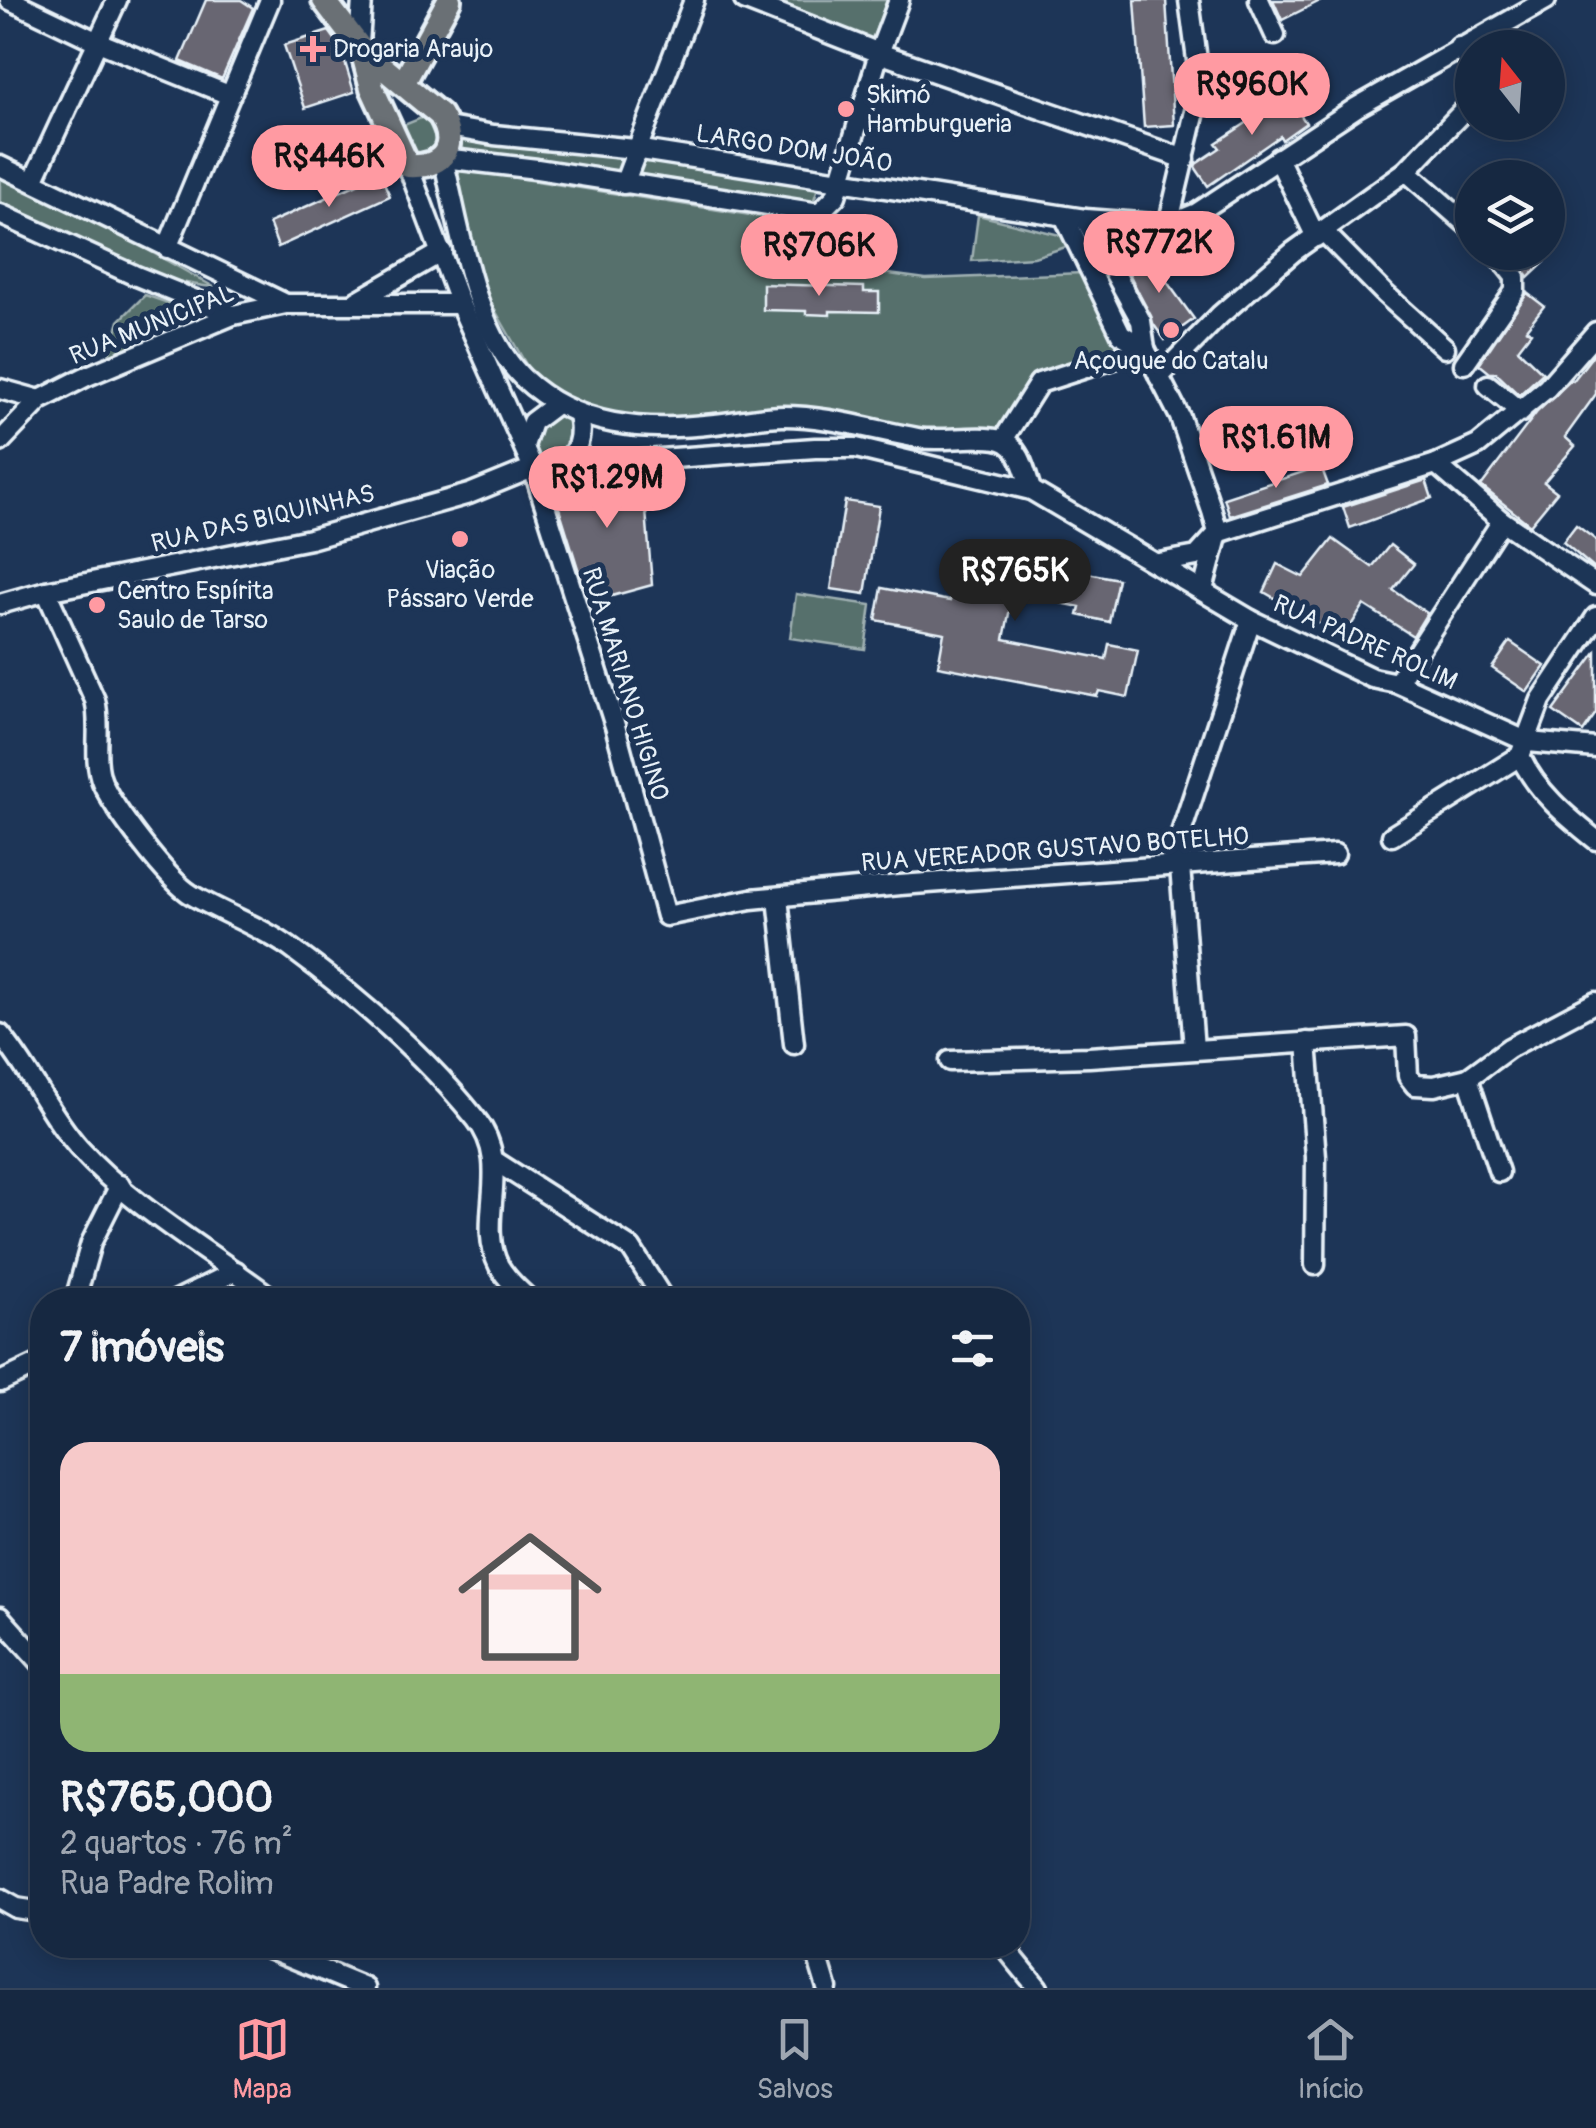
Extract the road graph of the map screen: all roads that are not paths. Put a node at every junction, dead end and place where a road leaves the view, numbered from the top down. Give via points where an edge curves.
1 (10, 0) edge
2 (117, 0) edge
3 (270, 0) edge
4 (324, 0) edge
5 (362, 0) edge
6 (449, 0) edge
7 (694, 0) edge
8 (744, 0) edge
9 (900, 0) edge
10 (1189, 0) edge
11 (1259, 0) edge
12 (1546, 0) edge
13 (1490, 30) edge
14 (1275, 36) dead end
15 (98, 42) junction
16 (361, 47) junction
17 (1455, 49) edge
18 (880, 52) junction
19 (404, 82) junction
20 (229, 95) junction
21 (432, 106) junction
22 (1455, 120) edge
23 (390, 127) junction
24 (448, 127) junction
25 (636, 149) junction
26 (443, 158) junction
27 (1278, 158) junction
28 (1185, 159) junction
29 (0, 166) edge
30 (408, 166) junction
31 (1406, 170) junction
32 (33, 182) junction
33 (840, 183) junction
34 (624, 184) junction
35 (0, 214) edge
36 (1455, 214) edge
37 (1064, 216) junction
38 (1085, 219) junction
39 (1168, 225) junction
40 (1320, 234) junction
41 (167, 248) junction
42 (442, 252) junction
43 (1509, 270) edge
44 (357, 302) junction
45 (286, 304) junction
46 (460, 304) junction
47 (233, 315) junction
48 (1596, 332) edge
49 (1445, 348) dead end
50 (1145, 349) junction
51 (1464, 364) dead end
52 (1159, 377) junction
53 (1488, 385) dead end
54 (0, 389) edge
55 (40, 400) junction
56 (556, 404) junction
57 (1521, 412) junction
58 (578, 415) junction
59 (998, 440) junction
60 (0, 442) edge
61 (524, 446) junction
62 (1436, 464) junction
63 (563, 466) junction
64 (533, 468) junction
65 (985, 478) junction
66 (1031, 490) junction
67 (1502, 521) junction
68 (1218, 533) junction
69 (1159, 563) junction
70 (1596, 585) edge
71 (1203, 590) junction
72 (46, 591) junction
73 (0, 604) edge
74 (1596, 617) edge
75 (1251, 620) junction
76 (1397, 683) junction
77 (1596, 748) edge
78 (1524, 749) junction
79 (1392, 836) dead end
80 (1596, 840) edge
81 (1335, 854) dead end
82 (1180, 866) junction
83 (778, 898) junction
84 (666, 916) joint
85 (1596, 1002) edge
86 (0, 1034) edge
87 (1307, 1042) junction
88 (794, 1044) dead end
89 (1194, 1049) junction
90 (950, 1061) dead end
91 (1468, 1078) junction
92 (495, 1160) junction
93 (1499, 1172) dead end
94 (120, 1185) junction
95 (1315, 1266) dead end
96 (236, 1271) junction
97 (78, 1288) edge
98 (201, 1288) edge
99 (258, 1288) edge
100 (517, 1288) edge
101 (656, 1288) edge
102 (30, 1368) edge
103 (0, 1382) edge
104 (0, 1617) edge
105 (30, 1651) edge
106 (0, 1899) edge
107 (30, 1910) edge
108 (295, 1958) edge
109 (311, 1958) edge
110 (818, 1958) edge
111 (1014, 1958) edge
112 (319, 1967) junction
113 (364, 1988) edge
114 (828, 1988) edge
115 (1038, 1988) edge

1 - 15 street
2 - 15 street
3 - 20 street
4 - 16 main road
5 - 16 street
6 - 19 main road
7 - 25 street
8 - 18 street
9 - 18 street
10 - 28 street via 1197,102
11 - 14 street
12 - 13 street
15 - 20 street
15 - 32 street
16 - 19 main road
16 - 23 main road
17 - 27 street
18 - 28 street
18 - 33 street
19 - 21 main road
20 - 41 street
21 - 23 main road via 408,110
21 - 24 main road
22 - 31 street
23 - 30 main road
24 - 25 street, LARGO DOM JOÃO
24 - 26 main road
25 - 33 street, LARGO DOM JOÃO
25 - 34 street
26 - 30 main road
26 - 34 street
26 - 56 street via 478,297 497,342 521,376
27 - 39 street
27 - 40 street
28 - 39 street
29 - 32 street
30 - 42 street
31 - 36 street
31 - 40 street
32 - 41 street
33 - 34 street via 819,213
33 - 37 street, LARGO DOM JOÃO
35 - 47 street
37 - 38 street, LARGO DOM JOÃO
37 - 50 street via 1121,334
38 - 39 street, LARGO DOM JOÃO
38 - 50 street via 1141,321
40 - 49 street
40 - 52 street via 1255,284
41 - 45 street
42 - 44 street
42 - 46 street
43 - 51 street via 1515,291
44 - 45 street, RUA MUNICIPAL
44 - 46 street, RUA MUNICIPAL
45 - 47 street, RUA MUNICIPAL
46 - 61 street
47 - 55 street, RUA MUNICIPAL
48 - 57 street
50 - 52 street
50 - 59 street via 1039,384
52 - 68 street via 1180,417
53 - 57 street
54 - 55 street
55 - 60 street
56 - 58 street
56 - 61 street via 532,422
57 - 62 street via 1478,445
58 - 59 street via 633,428 830,418 918,438
58 - 63 street via 579,443
59 - 65 street via 982,456
59 - 66 street via 1017,452
61 - 64 street
62 - 67 street
62 - 68 street
63 - 64 street
63 - 65 street, RUA PADRE ROLIM via 856,448
64 - 72 street, RUA DAS BIQUINHAS via 469,494 310,539
64 - 84 street, RUA MARIANO HIGINO via 615,726
65 - 66 street, RUA PADRE ROLIM
66 - 69 street, RUA PADRE ROLIM
67 - 70 street
67 - 76 street
68 - 69 street via 1196,556
68 - 71 street
69 - 71 street, RUA PADRE ROLIM
71 - 75 street, RUA PADRE ROLIM
72 - 73 street, RUA DAS BIQUINHAS
72 - 92 street via 96,700 100,777 150,852 186,892 288,946 410,1046 480,1124
74 - 78 street via 1541,700
75 - 76 street, RUA PADRE ROLIM via 1372,678
75 - 82 street via 1181,832
76 - 78 street, RUA PADRE ROLIM
77 - 78 street
78 - 79 street
78 - 80 street via 1530,778
81 - 82 street, RUA VEREADOR GUSTAVO BOTELHO
82 - 83 street, RUA VEREADOR GUSTAVO BOTELHO
82 - 89 street
83 - 84 street, RUA VEREADOR GUSTAVO BOTELHO
83 - 88 street
85 - 91 street
86 - 94 street via 71,1138
87 - 89 street
87 - 91 street via 1406,1036 1408,1076 1415,1085
87 - 95 street
89 - 90 street
91 - 93 street
92 - 100 street via 492,1238 498,1264
92 - 101 street via 631,1248
94 - 96 street
94 - 97 street via 91,1243
96 - 98 street
96 - 99 street
102 - 103 street
104 - 105 street
106 - 107 street
108 - 112 street
109 - 112 street
110 - 114 street
111 - 115 street
112 - 113 street

